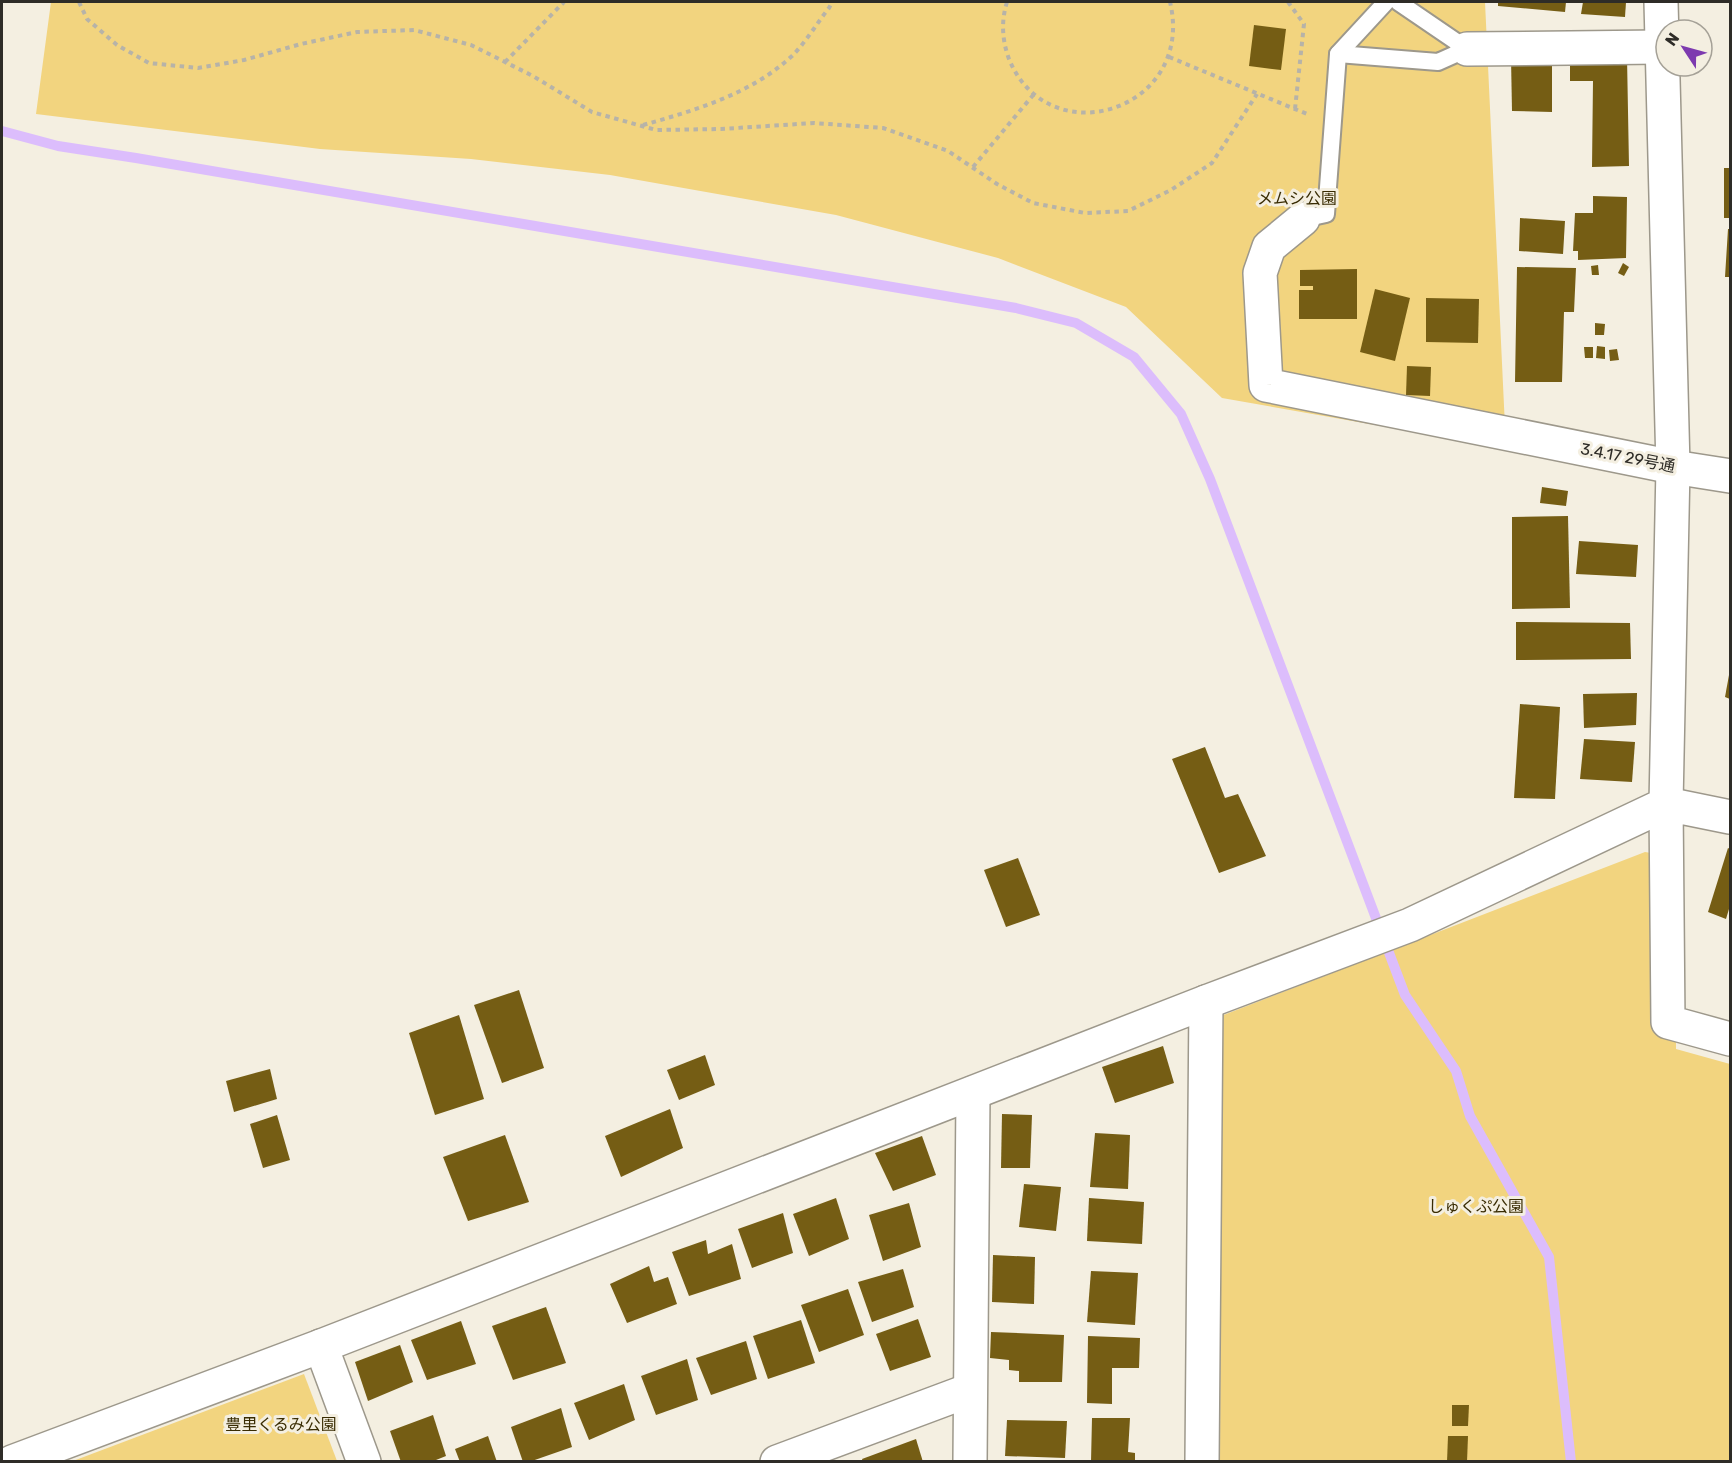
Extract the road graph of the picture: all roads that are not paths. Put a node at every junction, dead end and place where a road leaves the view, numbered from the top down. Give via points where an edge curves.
1 (1386, 2) edge
2 (1398, 2) edge
3 (1661, 2) edge
4 (1661, 18) edge
5 (1654, 47) edge
6 (1467, 49) junction
7 (1338, 54) junction
8 (1662, 78) edge
9 (1303, 219) joint
10 (1673, 467) junction
11 (1731, 476) edge
12 (1666, 804) junction
13 (1731, 818) edge
14 (1206, 1002) junction
15 (1731, 1039) edge
16 (973, 1093) junction
17 (321, 1346) junction
18 (970, 1390) junction
19 (12, 1461) edge
20 (364, 1461) edge
21 (777, 1461) edge
22 (970, 1461) edge
23 (1202, 1461) edge

1 - 7 lane
2 - 6 lane
3 - 4 street
5 - 6 street
6 - 7 lane via 1438,62
7 - 9 lane via 1326,214
8 - 10 street
9 - 10 street, 3.4.17 29号通 via 1269,247 1260,273 1266,385
10 - 11 street, 3.4.17 29号通
10 - 12 street
12 - 13 street
12 - 14 street via 1410,926
12 - 15 street via 1668,1022
14 - 16 street
14 - 23 street
16 - 17 street
16 - 18 street
17 - 19 street
17 - 20 street
18 - 21 street
18 - 22 street

